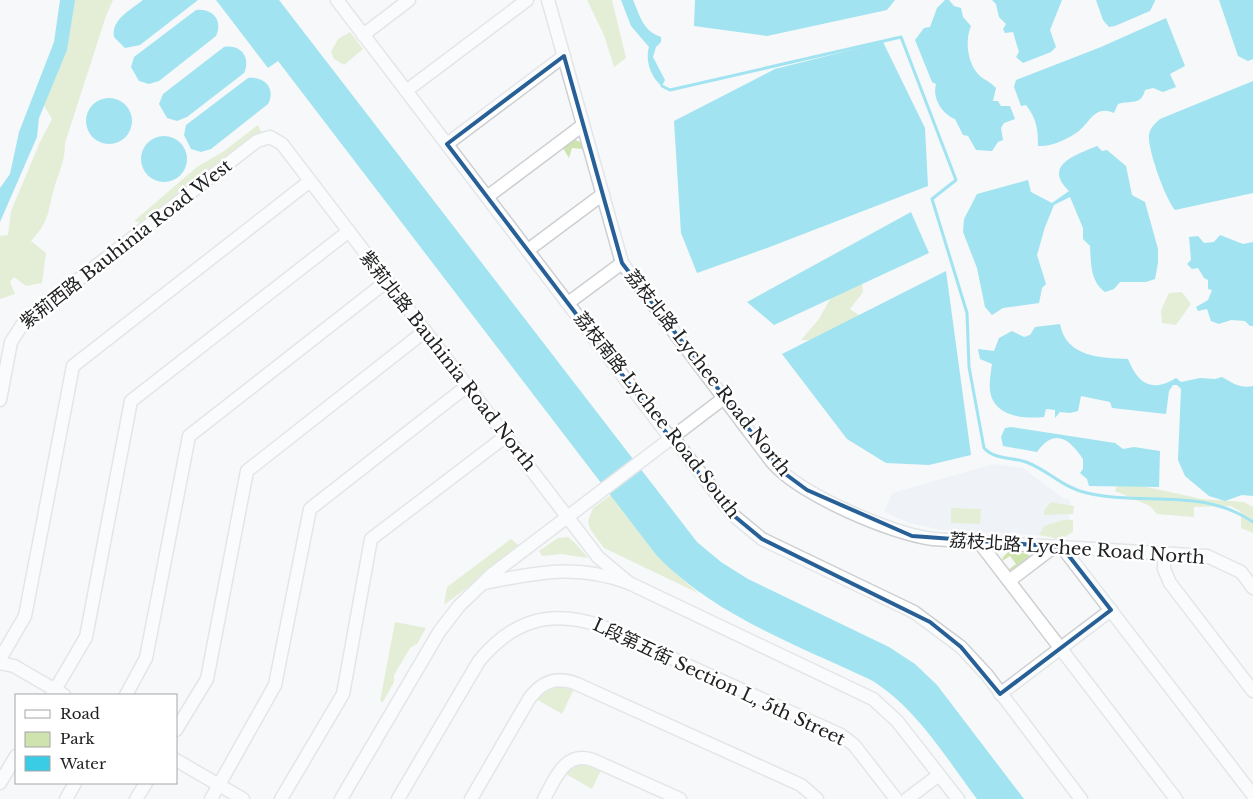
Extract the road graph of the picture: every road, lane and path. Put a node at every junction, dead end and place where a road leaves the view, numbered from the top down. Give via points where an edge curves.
1 (337, 0) edge
2 (409, 0) edge
3 (526, 0) edge
4 (548, 0) edge
5 (363, 34) junction
6 (564, 56) junction
7 (406, 91) junction
8 (583, 125) junction
9 (270, 137) joint
10 (447, 144) junction
11 (310, 181) junction
12 (602, 194) junction
13 (487, 197) junction
14 (348, 231) junction
15 (528, 250) junction
16 (622, 263) junction
17 (387, 281) junction
18 (568, 304) junction
19 (425, 331) junction
20 (467, 386) junction
21 (724, 398) junction
22 (0, 400) edge
23 (506, 436) junction
24 (670, 439) junction
25 (568, 517) junction
26 (979, 542) junction
27 (1059, 547) junction
28 (1164, 553) junction
29 (1009, 581) junction
30 (482, 583) junction
31 (628, 583) junction
32 (1253, 588) edge
33 (1111, 610) junction
34 (1060, 648) junction
35 (0, 659) edge
36 (0, 663) edge
37 (1253, 692) edge
38 (57, 693) edge
39 (127, 694) edge
40 (1000, 694) junction
41 (178, 727) edge
42 (15, 758) edge
43 (178, 761) edge
44 (939, 775) junction
45 (0, 783) edge
46 (74, 784) edge
47 (145, 784) edge
48 (219, 785) junction
49 (1253, 795) edge
50 (66, 799) edge
51 (136, 799) edge
52 (211, 799) edge
53 (243, 799) edge
54 (281, 799) edge
55 (341, 799) edge
56 (398, 799) edge
57 (471, 799) edge
58 (544, 799) edge
59 (680, 799) edge
60 (817, 799) edge
61 (896, 799) edge
62 (908, 799) edge
63 (958, 799) edge
64 (1081, 799) edge
65 (1176, 799) edge

1 - 5 street, 荔枝南路 Lychee Road South
2 - 5 street
3 - 7 street
4 - 6 street, 荔枝北路 Lychee Road North
5 - 7 street, 荔枝南路 Lychee Road South
6 - 8 street, 荔枝北路 Lychee Road North
6 - 10 street
7 - 10 street, 荔枝南路 Lychee Road South
8 - 12 street, 荔枝北路 Lychee Road North
8 - 13 street
9 - 11 street, 紫荊北路 Bauhinia Road North via 279,141
9 - 22 street, 紫荊西路 Bauhinia Road West via 257,141 24,322 11,342
10 - 13 street, 荔枝南路 Lychee Road South
11 - 14 street, 紫荊北路 Bauhinia Road North
11 - 35 street via 73,366 25,616
12 - 15 street
12 - 16 street, 荔枝北路 Lychee Road North
13 - 15 street, 荔枝南路 Lychee Road South
14 - 17 street, 紫荊北路 Bauhinia Road North
14 - 38 street via 131,401 86,637
15 - 18 street, 荔枝南路 Lychee Road South
16 - 18 street
16 - 21 street, 荔枝北路 Lychee Road North
17 - 19 street, 紫荊北路 Bauhinia Road North
17 - 39 street via 189,436 146,658
18 - 24 street, 荔枝南路 Lychee Road South
19 - 20 street, 紫荊北路 Bauhinia Road North
19 - 41 street via 247,471 207,679
20 - 23 street, 紫荊北路 Bauhinia Road North
20 - 48 street via 310,509 276,686
21 - 24 street
21 - 26 street, 荔枝北路 Lychee Road North via 780,470 807,490 902,533 923,538
23 - 25 street, 紫荊北路 Bauhinia Road North
23 - 54 street via 372,539 343,694
24 - 25 street
24 - 40 street, 荔枝南路 Lychee Road South via 678,444 733,515 747,528 778,547 930,622 961,647
25 - 30 street
25 - 31 street, 紫荊北路 Bauhinia Road North via 598,557
26 - 27 street, 荔枝北路 Lychee Road North
26 - 29 street
27 - 28 street, 荔枝北路 Lychee Road North
27 - 29 street
27 - 33 street
28 - 32 street, 荔枝北路 Lychee Road North via 1207,556 1227,563 1241,572
28 - 37 street via 1164,568 1170,583
29 - 34 street
30 - 31 street via 571,570 600,574
30 - 55 street via 439,632
31 - 44 street via 873,700 897,721
33 - 34 street
33 - 49 street
34 - 40 street
34 - 65 street
36 - 38 street via 14,666
40 - 64 street, 荔枝南路 Lychee Road South
42 - 45 street
43 - 48 street
44 - 62 street
44 - 63 street
46 - 50 street
47 - 51 street
48 - 52 street
48 - 53 street
56 - 61 street, L段第五街 Section L, 5th Street via 479,661 492,646 524,624 563,617 601,626 842,735 854,745
57 - 60 street via 536,690 556,680 577,684 801,785
58 - 59 street via 565,764 586,757

